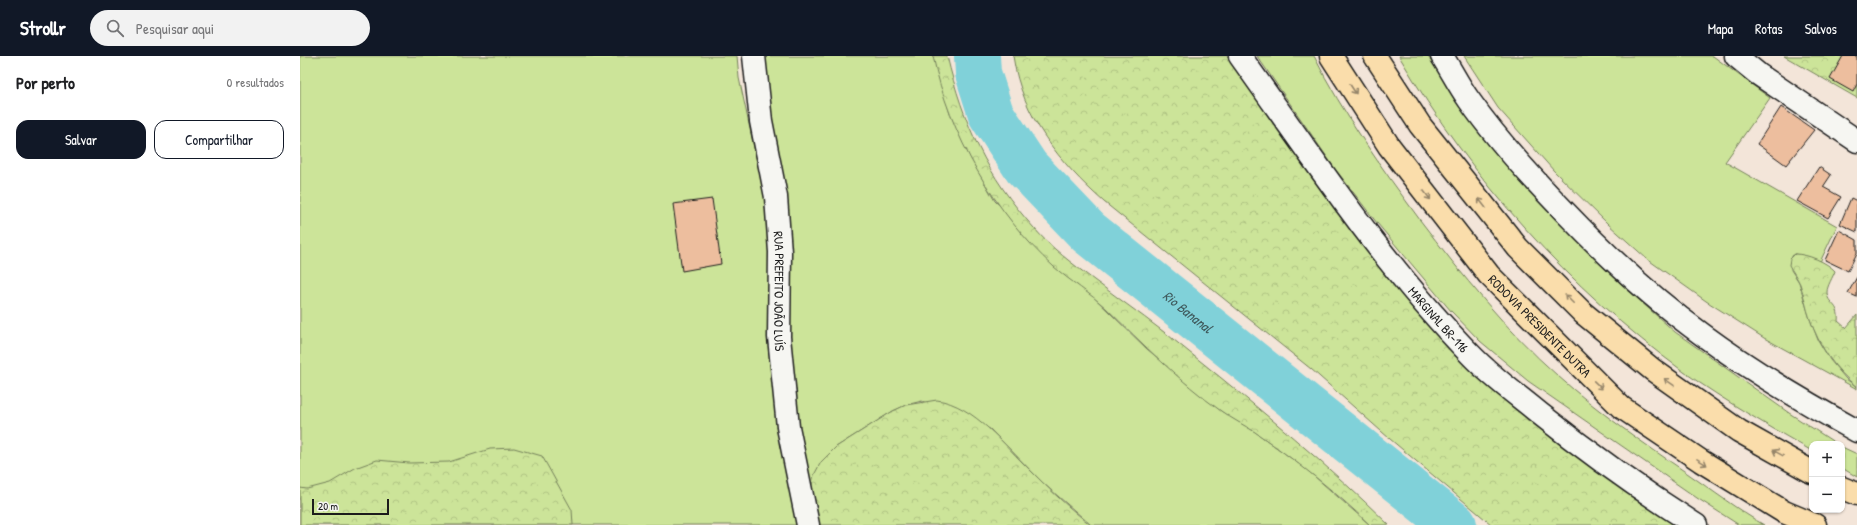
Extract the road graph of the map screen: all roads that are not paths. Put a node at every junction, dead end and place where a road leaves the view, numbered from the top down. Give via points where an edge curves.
1 (754, 56) edge
2 (1240, 56) edge
3 (1332, 56) edge
4 (1376, 56) edge
5 (1442, 56) edge
6 (1736, 56) edge
7 (1857, 141) edge
8 (1857, 431) edge
9 (1809, 470) edge
10 (1845, 489) edge
11 (1857, 494) edge
12 (808, 525) edge
13 (1696, 525) edge
14 (1815, 525) edge

1 - 12 main road, RUA PREFEITO JOÃO LUÍS via 761,121 776,197 780,252 779,337 788,427
2 - 13 main road, MARGINAL BR-116 via 1371,237 1434,316 1472,356 1493,376 1575,441
3 -> 14 highway, RODOVIA PRESIDENTE DUTRA via 1389,146 1489,275 1615,401 1700,461 1784,512
9 -> 4 highway via 1739,431 1653,370 1583,313 1518,248 1420,125
5 - 8 main road via 1469,100 1507,149 1625,272 1666,307 1733,356 1788,392
6 - 7 main road via 1758,74
10 - 11 highway

